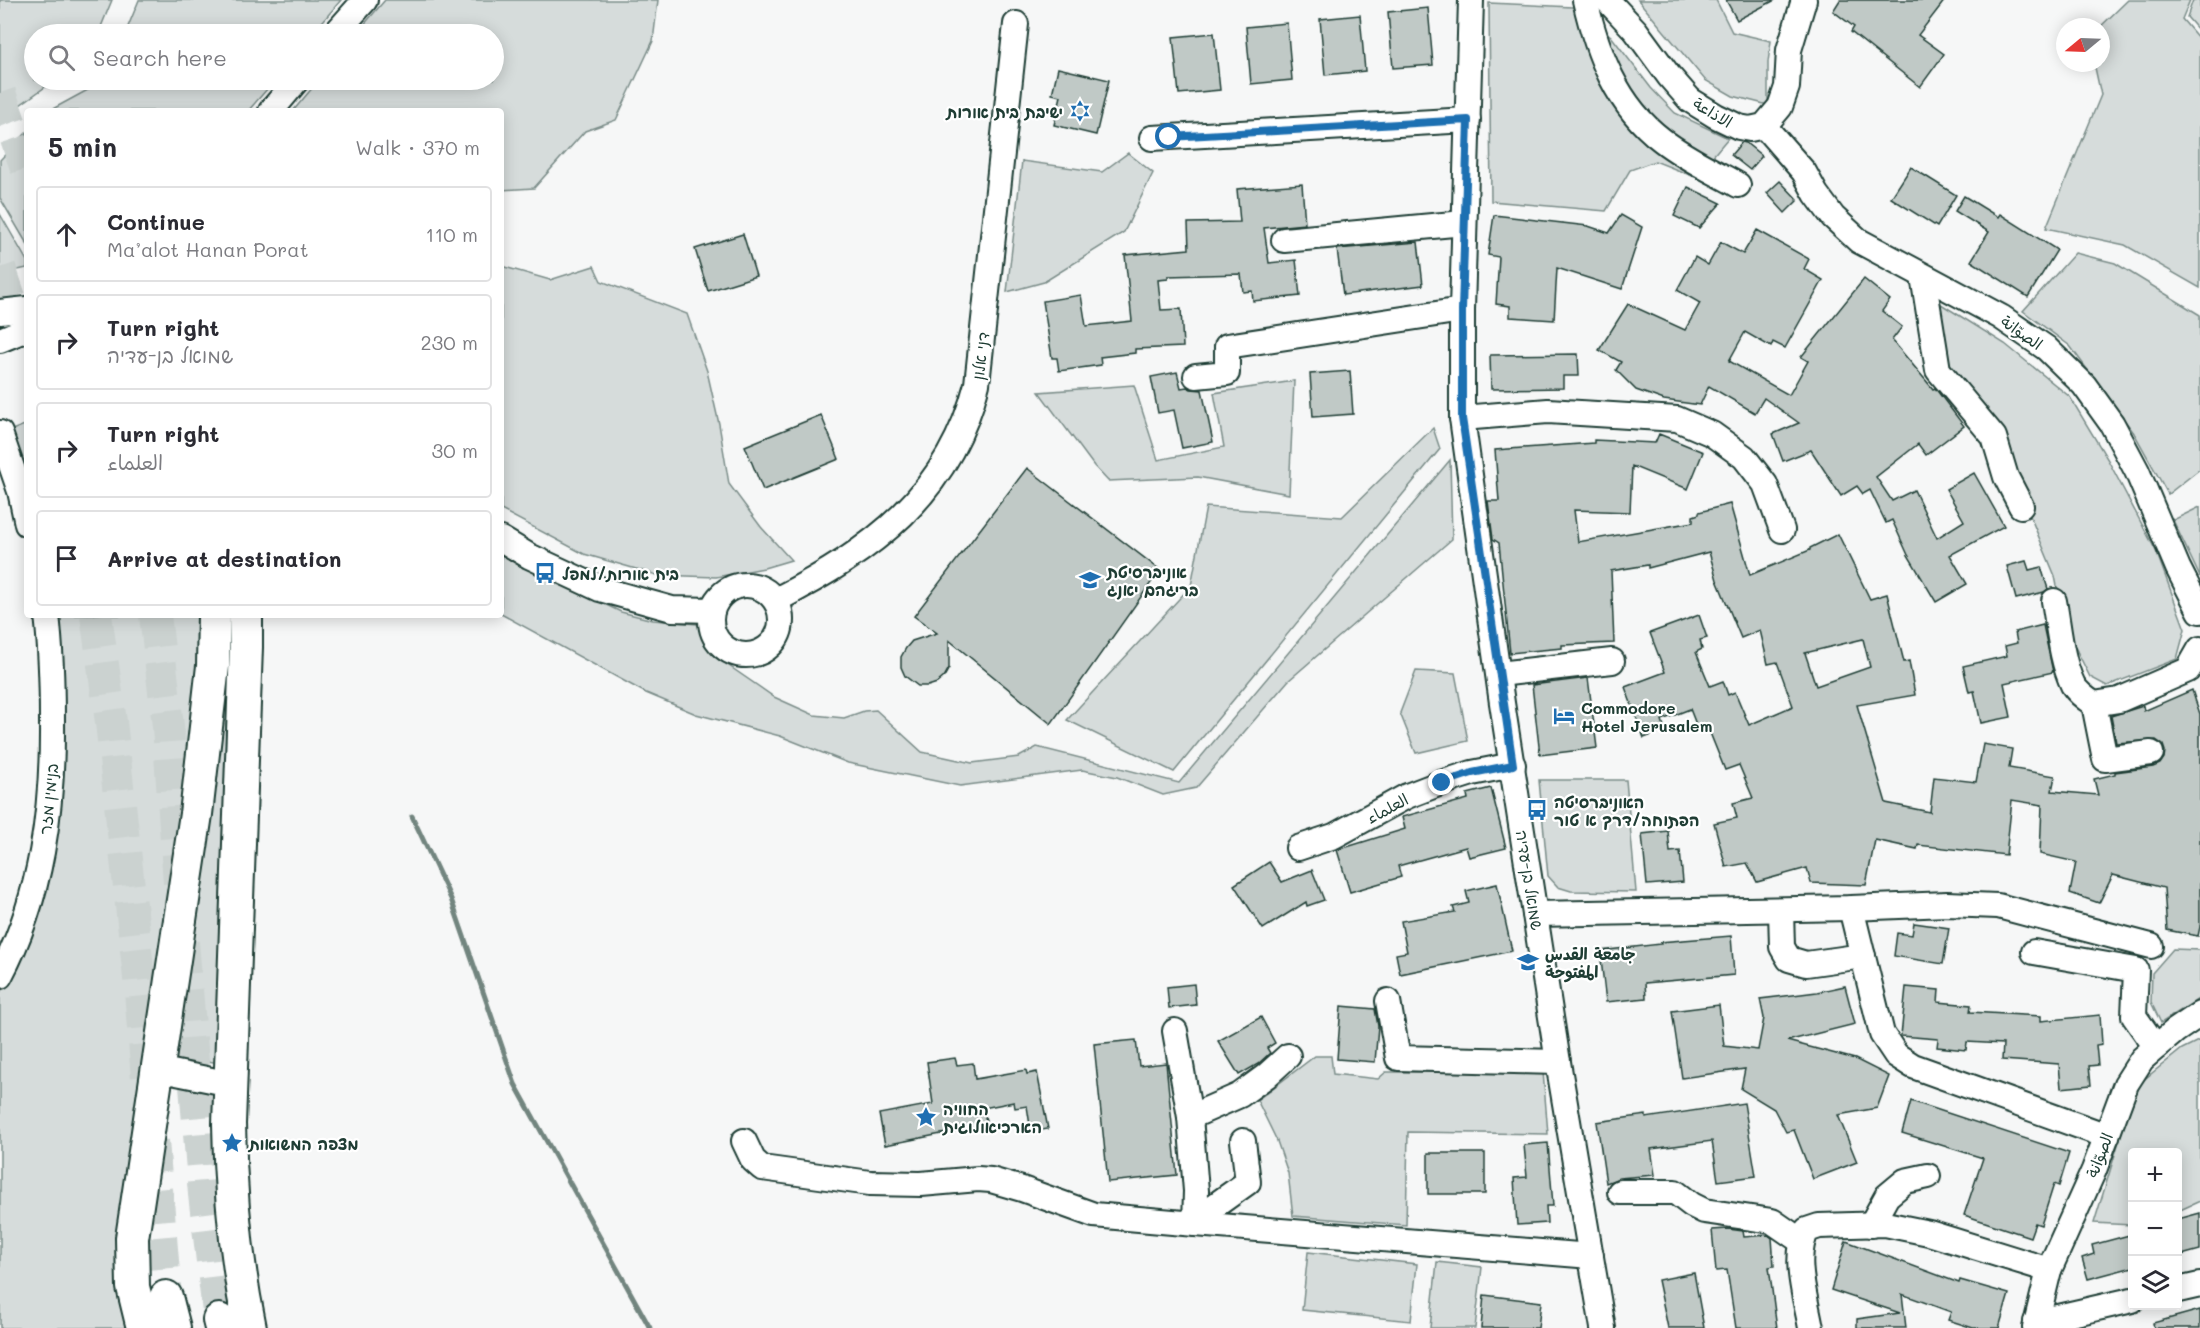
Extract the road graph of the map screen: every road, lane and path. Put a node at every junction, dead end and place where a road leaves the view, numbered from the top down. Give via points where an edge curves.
1 (364, 0) edge
2 (1471, 0) edge
3 (1586, 0) edge
4 (1607, 0) edge
5 (1804, 0) edge
6 (344, 24) edge
7 (1016, 24) dead end
8 (289, 90) edge
9 (274, 108) edge
10 (1468, 120) junction
11 (1764, 126) junction
12 (1152, 138) dead end
13 (1738, 185) dead end
14 (1464, 223) junction
15 (1284, 240) dead end
16 (1923, 276) junction
17 (24, 309) edge
18 (1462, 310) junction
19 (0, 312) edge
20 (24, 330) edge
21 (0, 340) edge
22 (1196, 376) dead end
23 (1462, 418) junction
24 (0, 433) edge
25 (2021, 506) dead end
26 (24, 510) edge
27 (1782, 530) dead end
28 (504, 541) edge
29 (776, 600) junction
30 (2054, 601) dead end
31 (712, 610) junction
32 (2200, 612) edge
33 (47, 618) edge
34 (214, 618) edge
35 (246, 618) edge
36 (2200, 649) edge
37 (1612, 661) dead end
38 (1499, 674) junction
39 (2094, 704) junction
40 (2151, 753) dead end
41 (1513, 765) junction
42 (1298, 848) dead end
43 (1851, 908) junction
44 (1781, 910) junction
45 (1535, 914) junction
46 (2151, 946) dead end
47 (2034, 952) dead end
48 (1863, 956) junction
49 (0, 976) edge
50 (1388, 1002) dead end
51 (2200, 1014) edge
52 (1175, 1031) dead end
53 (2156, 1047) junction
54 (1288, 1056) dead end
55 (1558, 1062) junction
56 (157, 1070) junction
57 (231, 1084) junction
58 (1190, 1117) junction
59 (2107, 1136) junction
60 (744, 1141) dead end
61 (1243, 1141) dead end
62 (1928, 1176) dead end
63 (1620, 1192) dead end
64 (1196, 1218) junction
65 (1870, 1225) junction
66 (1801, 1241) junction
67 (1591, 1257) junction
68 (2049, 1270) junction
69 (2200, 1285) edge
70 (2182, 1289) edge
71 (166, 1297) tunnel mouth
72 (2128, 1301) edge
73 (2035, 1325) edge
74 (143, 1328) edge
75 (174, 1328) edge
76 (250, 1328) edge
77 (1603, 1328) edge
78 (1811, 1328) edge

1 - 6 street
2 - 10 street, שמואל בן-עדיה
3 - 13 street via 1601,56 1633,113 1662,140
4 - 11 street, الاذاعة via 1690,100 1739,127
5 - 11 street via 1789,50 1780,107
7 - 29 street, דני אלון via 977,384 966,424 938,474 892,524 832,571
8 - 9 street
10 - 12 street
10 - 14 street, שמואל בן-עדיה
11 - 16 street, الصوّانة via 1804,172 1833,217 1859,241
14 - 15 street
14 - 18 street, שמואל בן-עדיה
16 - 25 street via 1938,370 1994,436 2006,477
16 - 32 street, الصوّانة via 2001,317 2046,348 2084,385 2138,471
17 - 19 street
18 - 22 street via 1227,346 1227,373
18 - 23 street, שמואל בן-עדיה
20 - 21 street
23 - 27 street via 1548,411 1677,419 1712,434 1744,457 1765,484
23 - 38 street, שמואל בן-עדיה
24 - 26 street
28 - 31 street via 600,589 672,609
29 - 31 street via 764,588 739,585 721,595
29 - 31 street via 782,615 781,628 768,649 755,655 742,656 722,646 711,624
30 - 39 street via 2074,686
33 - 49 street, בנימין מזר via 52,661 47,825 30,903
34 - 56 main road via 213,666 197,803
35 - 57 main road
36 - 39 street via 2188,670 2119,700
37 - 38 street
38 - 41 street, שמואל בן-עדיה
39 - 40 street via 2105,759
41 - 42 street, العلماء via 1472,773 1407,796 1334,836
41 - 45 street, שמואל בן-עדיה
43 - 44 street
43 - 46 street via 1998,906
43 - 48 street
44 - 45 street
44 - 48 street via 1782,947 1789,959 1806,964
45 - 55 street, שמואל בן-עדיה
47 - 53 street via 2136,970 2134,1016
48 - 59 street via 1882,1034 1896,1055 1913,1066
50 - 55 street via 1398,1058
51 - 53 street, الصوّانة
52 - 58 street
53 - 59 street, الصوّانة via 2142,1059 2126,1084
54 - 58 street via 1240,1095
55 - 67 street, שמואל בן-עדיה
56 - 57 street
56 - 74 main road via 132,1238 133,1287
57 - 76 main road via 230,1173 238,1264
58 - 64 street
59 - 68 street, الصوّانة
60 - 64 street via 753,1160 762,1168 870,1183 991,1180 1094,1215
61 - 64 street via 1248,1182
62 - 65 street via 1905,1182 1887,1197
63 - 66 street via 1675,1191 1704,1211 1772,1221
64 - 67 street
65 - 66 street via 1819,1226 1806,1230
65 - 68 street via 1885,1224 1929,1233
66 - 78 street via 1800,1259
67 - 77 street, שמואל בן-עדיה
68 - 73 street, الصوّانة
69 - 70 street
71 - 75 main road
72 - 73 street, الصوّانة

